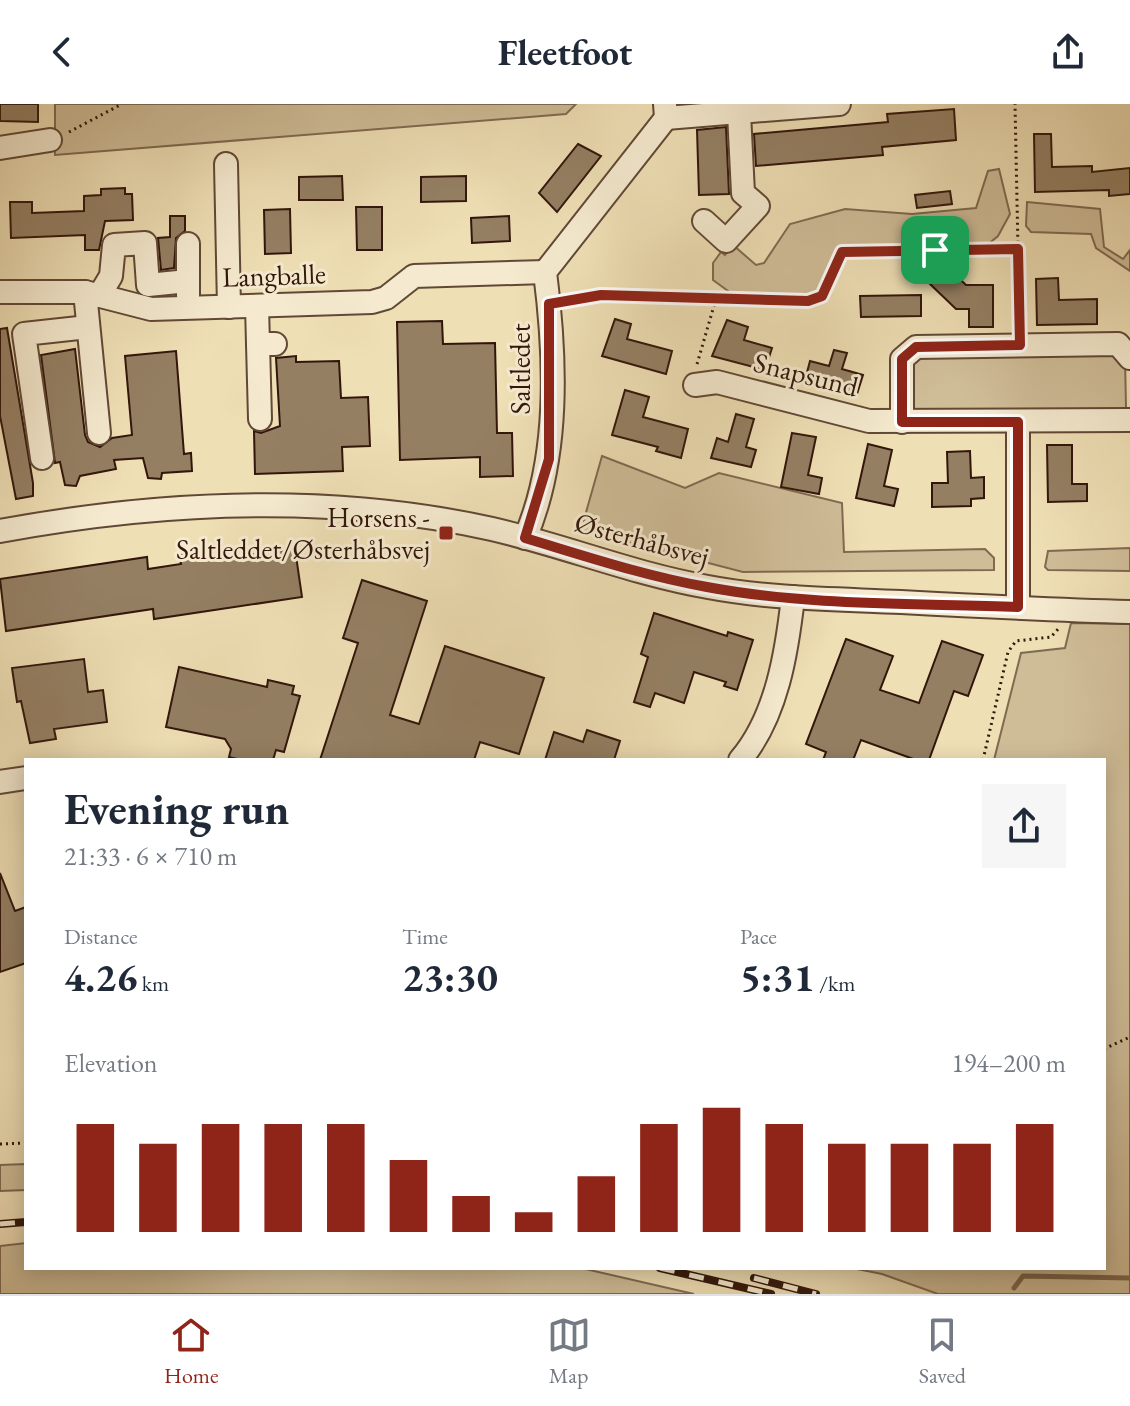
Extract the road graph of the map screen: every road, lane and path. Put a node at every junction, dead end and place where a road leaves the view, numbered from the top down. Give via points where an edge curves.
1 (122, 104) edge
2 (839, 104) edge
3 (1015, 104) edge
4 (666, 111) edge
5 (739, 113) junction
6 (50, 140) joint
7 (0, 148) edge
8 (226, 164) dead end
9 (704, 221) dead end
10 (188, 244) dead end
11 (1018, 249) junction
12 (545, 272) junction
13 (188, 281) junction
14 (0, 292) edge
15 (92, 294) junction
16 (716, 299) junction
17 (549, 304) junction
18 (257, 306) junction
19 (229, 307) junction
20 (189, 308) junction
21 (88, 327) junction
22 (1020, 345) junction
23 (1130, 358) edge
24 (695, 385) joint
25 (260, 419) dead end
26 (1130, 420) edge
27 (902, 422) junction
28 (1018, 422) junction
29 (99, 433) dead end
30 (42, 458) dead end
31 (0, 531) edge
32 (525, 538) junction
33 (793, 597) junction
34 (1018, 607) junction
35 (1061, 609) junction
36 (1130, 612) edge
37 (741, 758) edge
38 (983, 758) edge
39 (24, 778) edge
40 (0, 782) edge
41 (1130, 1037) edge
42 (1106, 1048) edge
43 (24, 1143) edge
44 (0, 1144) edge

1 - 6 path
2 - 5 street
3 - 11 path
4 - 5 street
4 - 12 street
5 - 9 street via 743,193 758,206 726,241
6 - 7 street
8 - 19 street
10 - 13 street
11 - 16 path via 842,252 822,296 808,301
11 - 22 path
12 - 17 street, Saltledet
12 - 18 street, Langballe via 414,276 372,302
13 - 15 street via 148,285 145,243 114,245 111,276
13 - 20 street
14 - 15 street, Langballe
15 - 20 street, Langballe via 151,309
15 - 21 street
16 - 17 path via 601,295
16 - 24 path
17 - 32 street, Saltledet via 549,459
18 - 19 street, Langballe
18 - 25 street via 267,344
19 - 20 street, Langballe
21 - 29 street
21 - 30 street via 24,334
22 - 23 street, Snapsund via 1118,344
22 - 27 street, Snapsund via 916,347 902,359
24 - 27 street, Snapsund via 717,382 837,415
26 - 28 street, Snapsund
27 - 28 street, Snapsund
28 - 34 street
31 - 32 street, Østerhåbsvej via 218,503 268,503 370,510
32 - 33 street, Østerhåbsvej via 673,580
33 - 34 street, Østerhåbsvej
33 - 37 street via 783,662 768,712
34 - 35 street, Østerhåbsvej
35 - 36 street, Østerhåbsvej
35 - 38 path via 1056,635 1016,641 1008,652
39 - 40 street
41 - 42 path
43 - 44 path

